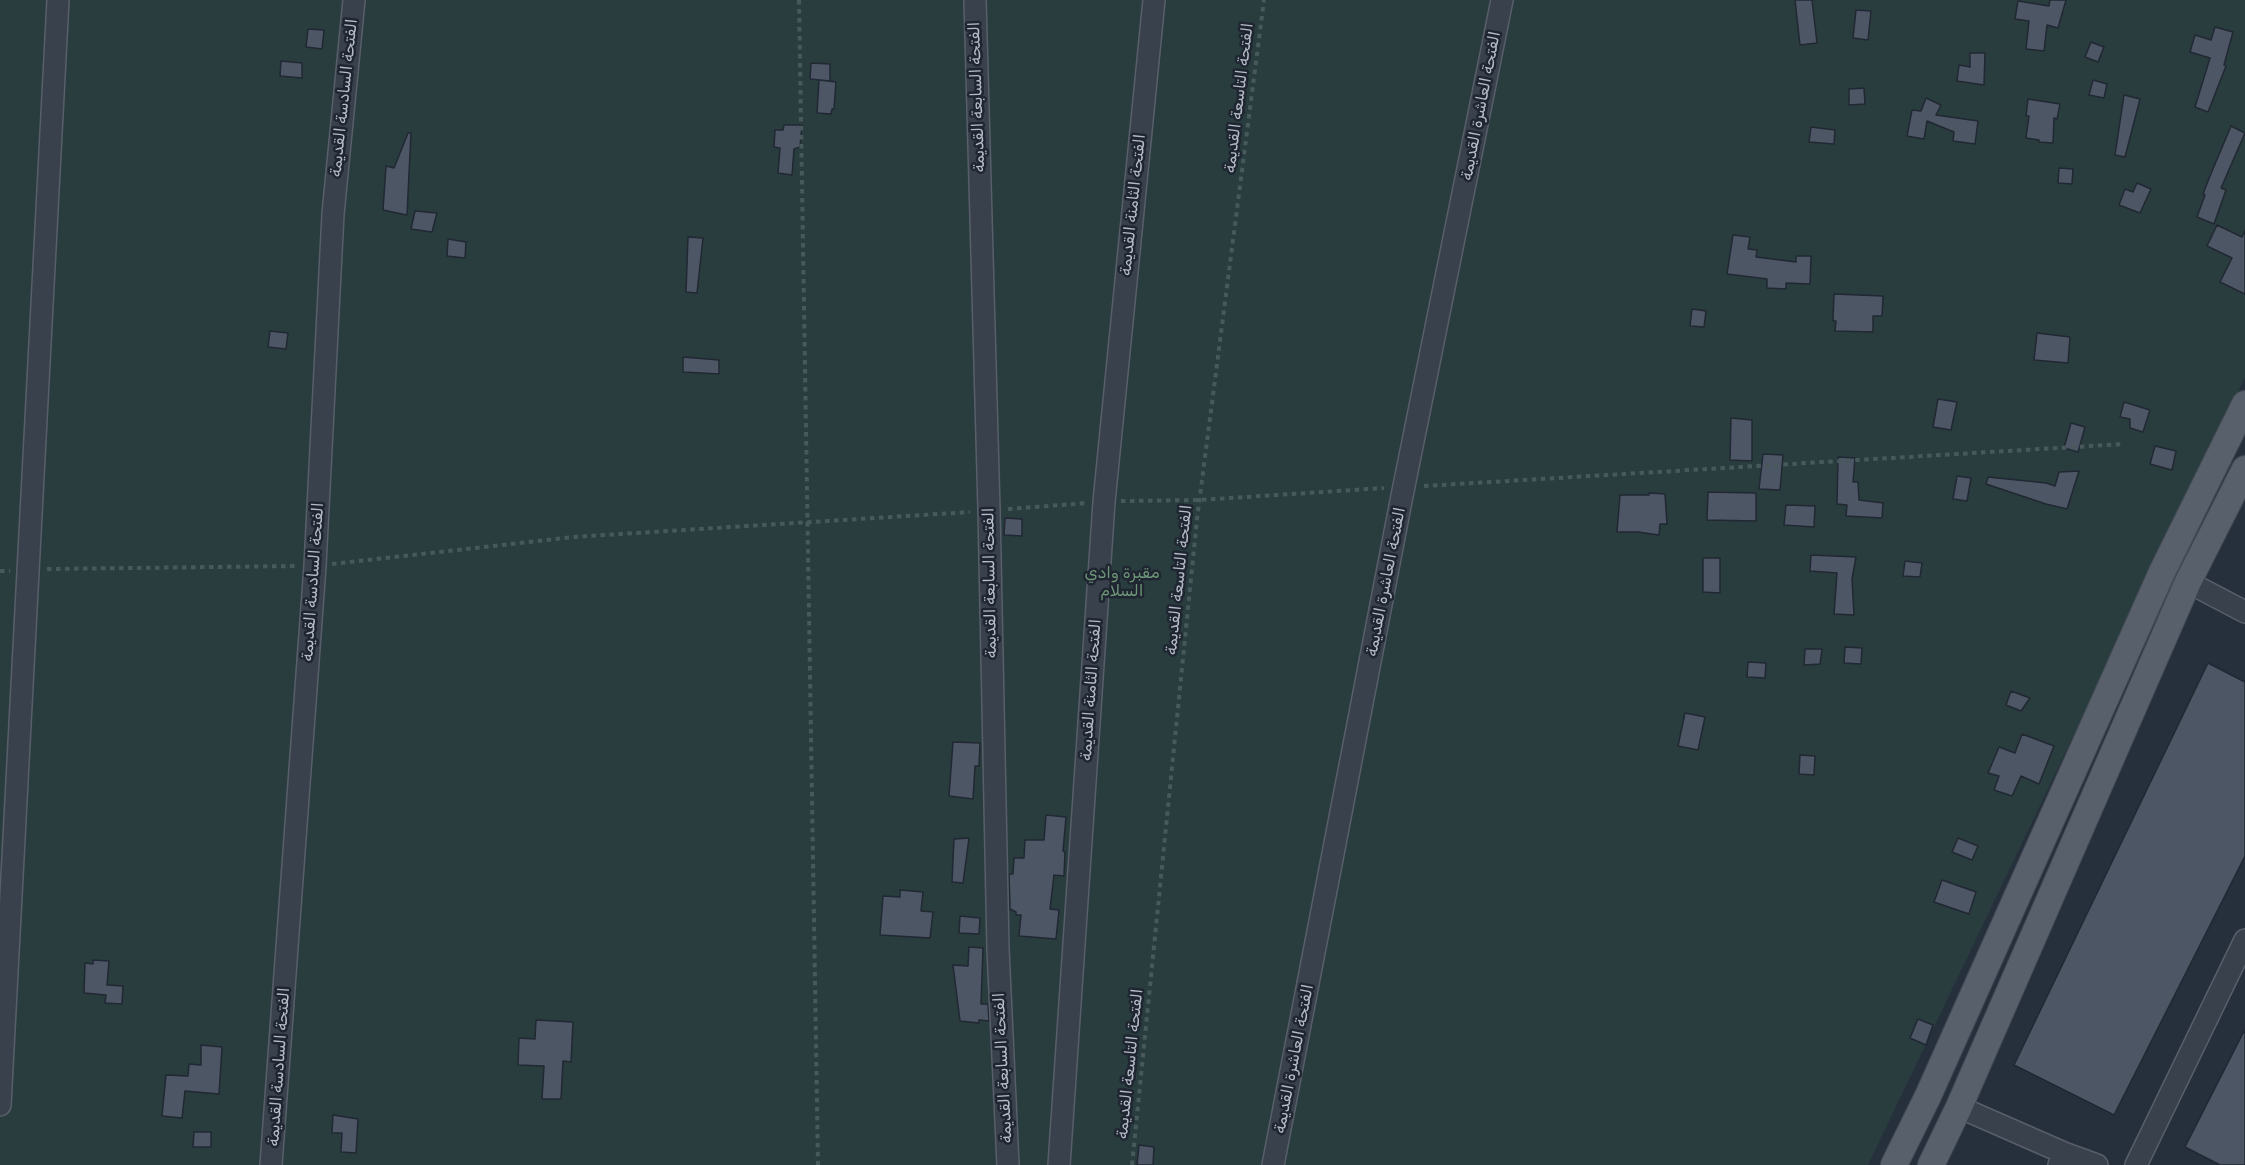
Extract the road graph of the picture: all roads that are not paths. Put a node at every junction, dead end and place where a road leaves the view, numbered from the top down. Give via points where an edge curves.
1 (58, 0) edge
2 (354, 0) edge
3 (975, 0) edge
4 (1154, 0) edge
5 (1502, 0) edge
6 (2245, 404) edge
7 (2245, 469) edge
8 (2188, 582) junction
9 (2245, 612) edge
10 (2245, 940) edge
11 (0, 1105) edge
12 (1959, 1107) junction
13 (2061, 1159) edge
14 (272, 1165) edge
15 (1008, 1165) edge
16 (1059, 1165) edge
17 (1273, 1165) edge
18 (1894, 1165) edge
19 (1931, 1165) edge
20 (2097, 1165) edge
21 (2136, 1165) edge

1 - 11 street
2 - 14 street, الفتحة السادسة القديمة via 333,214 315,566
3 - 15 street, الفتحة السابعة القديمة via 998,956
4 - 16 street, الفتحة الثامنة القديمة via 1104,502
5 - 17 street, الفتحة العاشرة القديمة
6 - 18 main road via 2162,572
7 - 8 main road
8 - 9 street
8 - 12 main road
10 - 21 street
12 - 13 street
12 - 19 main road
13 - 20 street

